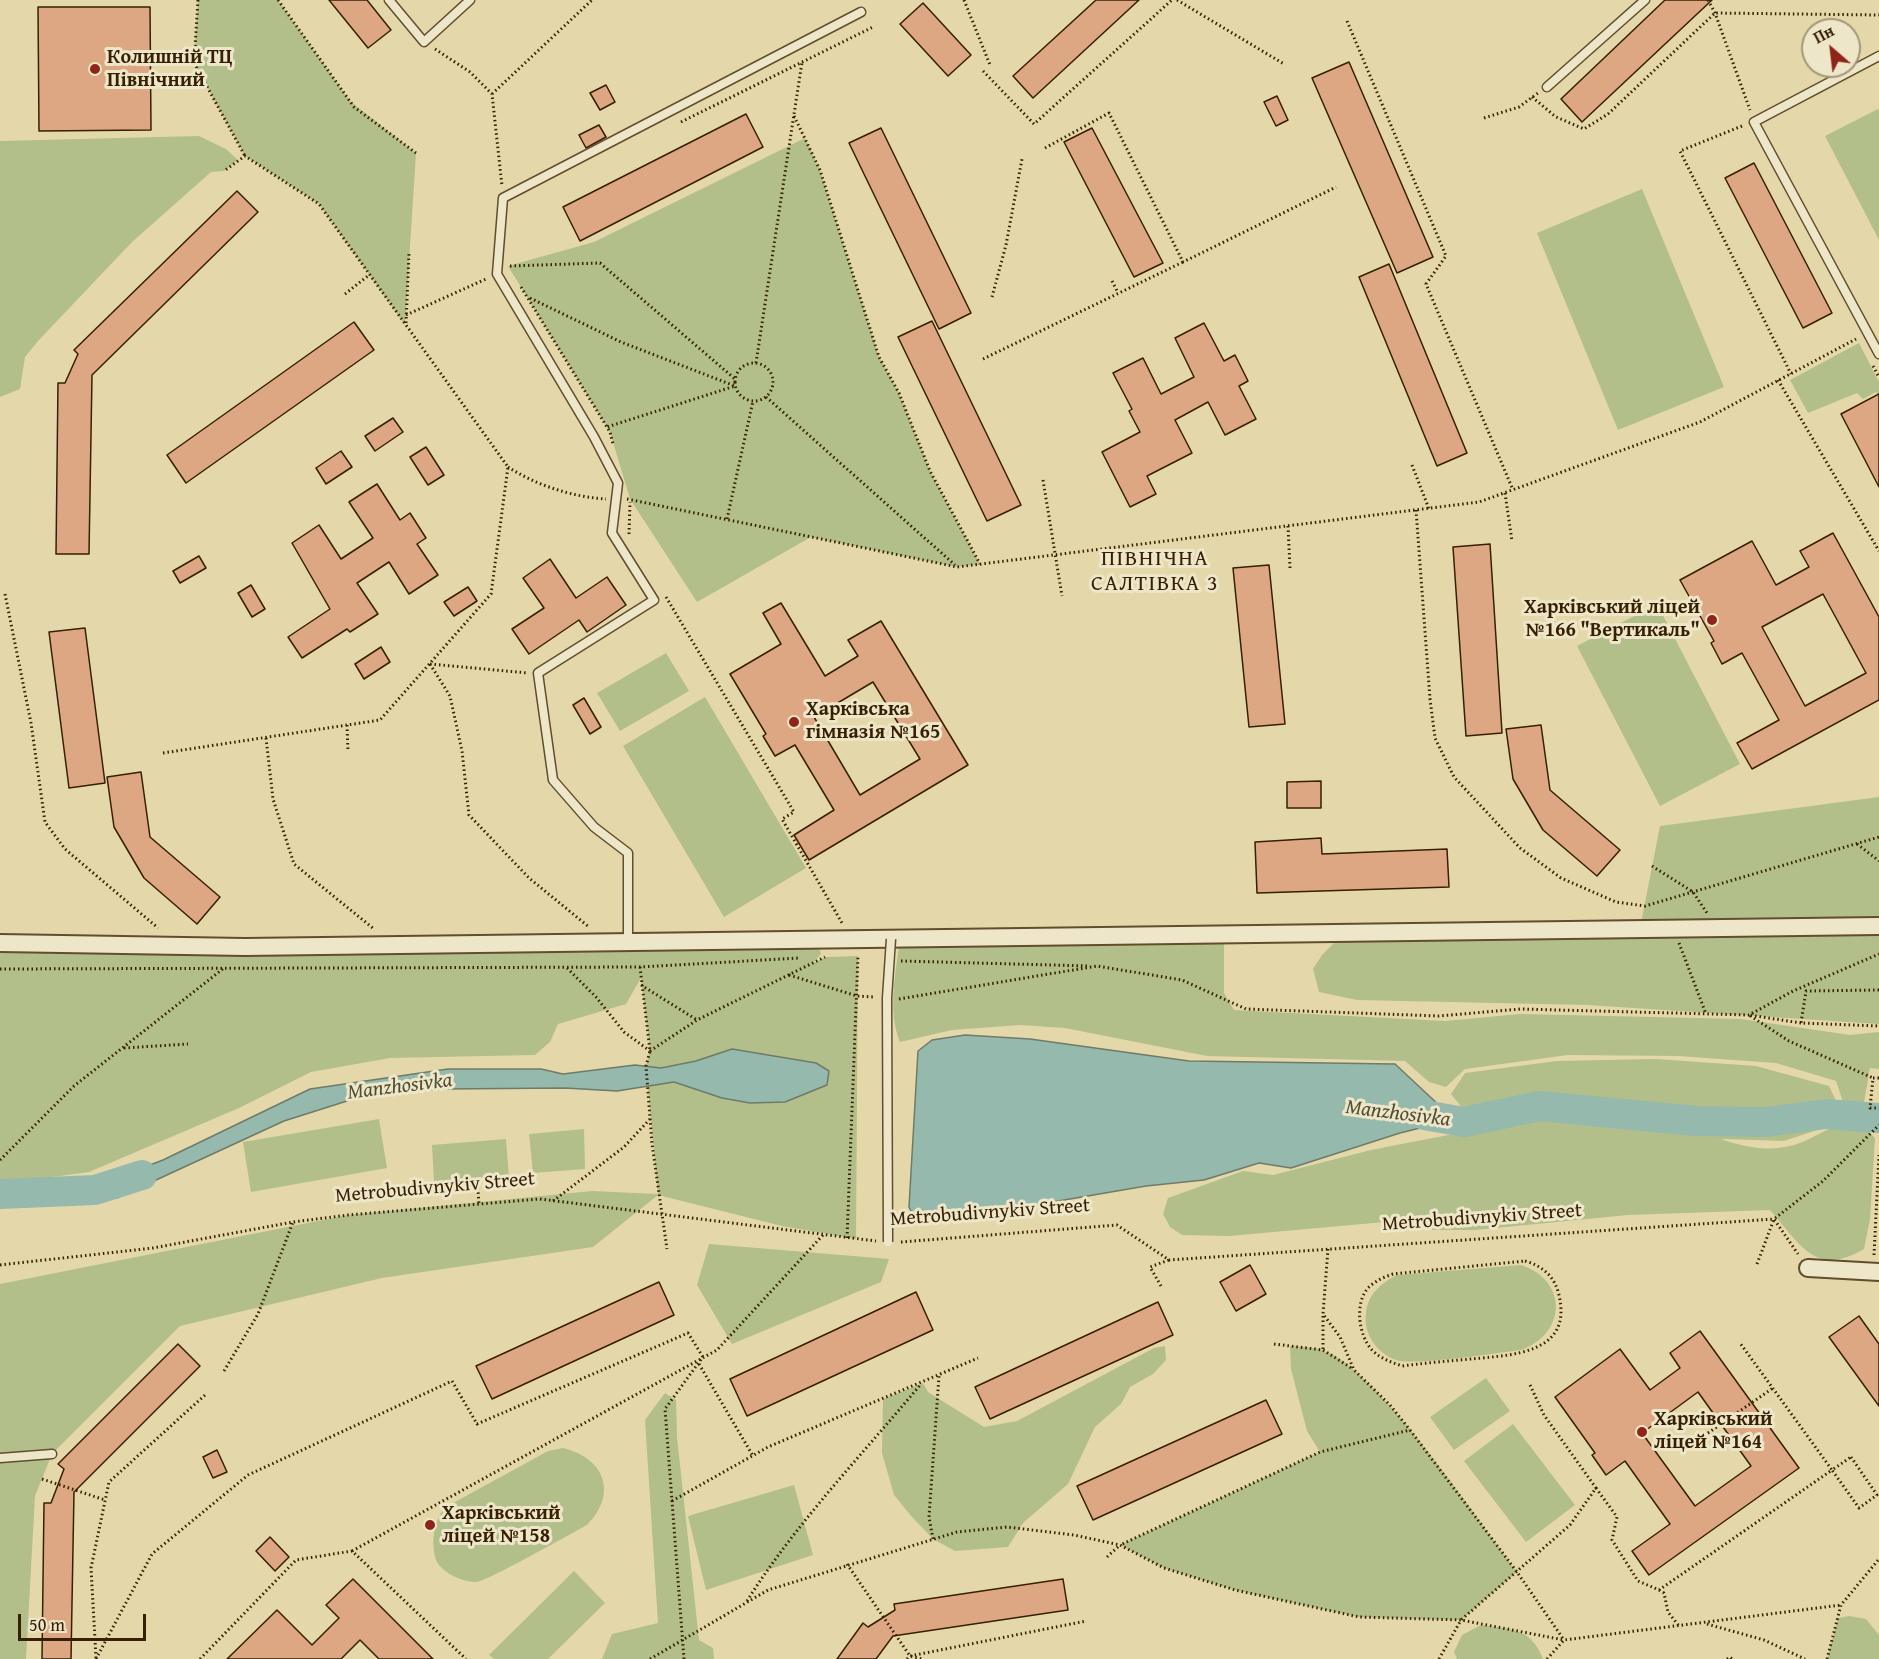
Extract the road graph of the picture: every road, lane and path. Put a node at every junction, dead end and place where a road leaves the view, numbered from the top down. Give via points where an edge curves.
1 (198, 0) edge
2 (278, 0) edge
3 (389, 0) edge
4 (470, 0) edge
5 (592, 0) edge
6 (964, 0) edge
7 (1172, 0) edge
8 (1177, 0) edge
9 (1645, 0) edge
10 (1708, 0) edge
11 (861, 12) dead end
12 (1715, 13) junction
13 (1879, 15) edge
14 (1347, 21) dead end
15 (873, 27) dead end
16 (424, 42) junction
17 (1879, 56) edge
18 (802, 62) junction
19 (1284, 64) dead end
20 (990, 66) dead end
21 (983, 71) dead end
22 (1547, 87) joint
23 (492, 94) junction
24 (1532, 97) junction
25 (794, 116) junction
26 (1484, 118) dead end
27 (1754, 122) junction
28 (676, 124) dead end
29 (1045, 148) dead end
30 (417, 153) dead end
31 (244, 156) junction
32 (1022, 159) dead end
33 (224, 171) dead end
34 (1336, 187) dead end
35 (503, 198) junction
36 (409, 254) dead end
37 (1183, 262) junction
38 (508, 266) junction
39 (497, 274) junction
40 (513, 274) dead end
41 (369, 275) junction
42 (1113, 281) dead end
43 (518, 282) dead end
44 (1118, 293) junction
45 (345, 294) dead end
46 (992, 297) dead end
47 (528, 298) junction
48 (406, 315) junction
49 (405, 325) junction
50 (1868, 333) junction
51 (1879, 354) edge
52 (983, 359) dead end
53 (756, 363) junction
54 (1791, 374) junction
55 (735, 379) junction
56 (1778, 380) junction
57 (735, 386) junction
58 (766, 397) junction
59 (753, 401) junction
60 (607, 427) junction
61 (617, 455) dead end
62 (1412, 465) dead end
63 (507, 467) junction
64 (1043, 480) dead end
65 (627, 488) dead end
66 (1513, 490) junction
67 (1505, 493) junction
68 (616, 499) junction
69 (630, 499) junction
70 (1429, 508) junction
71 (1416, 510) junction
72 (727, 519) junction
73 (1288, 526) junction
74 (1512, 541) dead end
75 (635, 544) dead end
76 (1879, 551) edge
77 (1055, 555) junction
78 (980, 564) junction
79 (957, 567) junction
80 (1290, 568) dead end
81 (5, 594) dead end
82 (665, 595) dead end
83 (1062, 596) dead end
84 (430, 664) junction
85 (538, 674) junction
86 (347, 725) junction
87 (266, 737) junction
88 (348, 751) dead end
89 (163, 753) dead end
90 (1879, 837) edge
91 (1857, 844) junction
92 (1879, 861) edge
93 (1652, 866) dead end
94 (1693, 892) junction
95 (843, 924) dead end
96 (1879, 926) edge
97 (1717, 927) junction
98 (1673, 928) junction
99 (891, 939) junction
100 (628, 942) junction
101 (0, 943) edge
102 (608, 943) junction
103 (394, 945) junction
104 (178, 946) junction
105 (1879, 954) edge
106 (847, 956) dead end
107 (858, 956) junction
108 (815, 957) dead end
109 (803, 958) dead end
110 (889, 960) junction
111 (1097, 966) junction
112 (566, 967) junction
113 (640, 967) junction
114 (201, 968) junction
115 (224, 968) junction
116 (0, 969) edge
117 (789, 975) junction
118 (641, 985) junction
119 (1879, 990) edge
120 (857, 996) junction
121 (887, 998) junction
122 (1706, 1014) junction
123 (1749, 1015) junction
124 (698, 1020) junction
125 (1801, 1023) junction
126 (1879, 1026) edge
127 (188, 1044) dead end
128 (122, 1048) junction
129 (650, 1051) junction
130 (1873, 1078) junction
131 (1879, 1078) edge
132 (1879, 1108) edge
133 (650, 1119) junction
134 (1879, 1125) edge
135 (1879, 1155) edge
136 (0, 1160) edge
137 (477, 1179) dead end
138 (553, 1201) junction
139 (479, 1204) junction
140 (661, 1214) junction
141 (1774, 1219) junction
142 (293, 1222) junction
143 (823, 1235) junction
144 (847, 1238) junction
145 (888, 1242) junction
146 (667, 1249) dead end
147 (1328, 1249) junction
148 (1875, 1254) dead end
149 (1169, 1260) junction
150 (1757, 1264) dead end
151 (0, 1265) edge
152 (1808, 1268) joint
153 (1879, 1272) edge
154 (1161, 1286) dead end
155 (1323, 1314) junction
156 (1740, 1343) dead end
157 (1274, 1344) dead end
158 (1323, 1350) junction
159 (704, 1357) junction
160 (978, 1358) dead end
161 (698, 1364) junction
162 (1402, 1366) joint
163 (1354, 1370) junction
164 (224, 1371) dead end
165 (939, 1376) junction
166 (923, 1383) junction
167 (1530, 1385) dead end
168 (1773, 1388) junction
169 (205, 1395) dead end
170 (1410, 1430) junction
171 (1682, 1451) dead end
172 (52, 1454) dead end
173 (753, 1456) junction
174 (0, 1458) edge
175 (1832, 1470) junction
176 (42, 1479) dead end
177 (1596, 1488) junction
178 (105, 1500) junction
179 (672, 1502) junction
180 (933, 1539) junction
181 (1120, 1545) junction
182 (352, 1551) junction
183 (1107, 1557) dead end
184 (1879, 1559) edge
185 (847, 1564) junction
186 (1517, 1572) junction
187 (1659, 1590) junction
188 (746, 1603) junction
189 (1841, 1605) junction
190 (1461, 1620) junction
191 (1086, 1621) dead end
192 (1706, 1624) junction
193 (1679, 1626) junction
194 (682, 1639) junction
195 (1564, 1640) junction
196 (908, 1657) edge
197 (96, 1659) edge
198 (200, 1659) edge
199 (465, 1659) edge
200 (650, 1659) edge
201 (684, 1659) edge
202 (922, 1659) edge
203 (1439, 1659) edge
204 (1547, 1659) edge
205 (1805, 1659) edge
206 (1827, 1659) edge

1 - 31 path via 194,63
2 - 30 path via 354,107
3 - 16 lane
4 - 16 lane
5 - 23 path
6 - 20 path
7 - 21 path via 1035,124
8 - 19 path
9 - 22 lane
10 - 12 path
11 - 35 lane
12 - 13 path
12 - 24 path via 1608,114 1584,129 1556,117
12 - 27 path
14 - 66 path via 1446,256 1426,284
15 - 18 path
16 - 23 path via 470,72
17 - 27 lane
18 - 25 path
18 - 28 path
22 - 24 path
23 - 35 path
24 - 26 path via 1519,107
25 - 53 path
25 - 78 path via 820,170 879,357 899,393 930,471
27 - 50 lane
27 - 54 path via 1680,151
29 - 37 path via 1109,112
31 - 33 path
31 - 41 path via 319,204
32 - 46 path
34 - 37 path
35 - 39 lane
36 - 48 path
37 - 44 path
38 - 39 path
38 - 40 path
38 - 55 path via 600,263
39 - 48 path
39 - 68 lane via 594,437 618,483
41 - 45 path
41 - 49 path
42 - 44 path
43 - 47 path
44 - 52 path
47 - 57 path via 621,342
47 - 60 path
48 - 49 path
49 - 63 path
50 - 51 lane
50 - 54 path
53 - 55 path via 743,366
53 - 58 path via 768,367 773,376 774,384
54 - 56 path
55 - 57 path
56 - 66 path via 1700,422
56 - 76 path
57 - 59 path via 738,393
57 - 60 path
58 - 59 path
58 - 79 path
59 - 72 path
60 - 61 path
62 - 70 path
63 - 68 path via 524,478 565,492
63 - 84 path via 491,594
64 - 77 path
65 - 69 path
66 - 67 path
67 - 70 path via 1479,502
67 - 74 path
68 - 69 path
68 - 85 lane via 612,533 654,600
69 - 72 path
69 - 75 path via 629,534
70 - 71 path
71 - 73 path
71 - 94 path via 1430,699 1436,738 1454,777 1520,848 1561,878 1616,902 1645,906
72 - 79 path
73 - 77 path
73 - 80 path
77 - 78 path
77 - 83 path
78 - 79 path
81 - 104 path via 31,723 45,822 65,849
82 - 95 path via 794,812 782,819
84 - 85 path
84 - 86 path via 380,720
84 - 102 path via 450,696 470,815 529,878
85 - 100 lane via 553,780 594,827 628,853
86 - 87 path
86 - 88 path
87 - 89 path
87 - 103 path via 273,799 294,864
90 - 91 path
91 - 92 path
91 - 94 path
93 - 94 path
94 - 97 path
96 - 97 street
97 - 98 street
98 - 99 street
98 - 122 path
99 - 100 street
99 - 110 lane, bridge
100 - 102 street
101 - 104 street
102 - 103 street
103 - 104 street
104 - 114 path
105 - 123 path via 1793,991
106 - 107 path
107 - 110 path
107 - 120 path
108 - 117 path via 826,957
109 - 113 path
110 - 111 path
110 - 121 lane, bridge
111 - 121 path via 902,999
111 - 122 path via 1182,980 1246,1009 1439,1016 1520,1009
112 - 113 path
112 - 115 path
112 - 129 path via 624,1032
113 - 118 path
114 - 115 path
114 - 116 path
115 - 128 path
117 - 120 path
117 - 124 path
118 - 124 path
118 - 129 path
119 - 125 path via 1806,991
120 - 121 path
120 - 144 path
121 - 145 lane, bridge
122 - 123 path
123 - 125 path
123 - 130 path via 1789,1041
124 - 129 path
125 - 126 path
127 - 128 path
128 - 136 path via 74,1086
129 - 133 path via 646,1066
130 - 131 path
130 - 132 path via 1870,1108
133 - 138 path via 624,1148
133 - 140 path
134 - 141 path via 1823,1181
135 - 148 path
137 - 139 path
138 - 139 path, Metrobudivnykiv Street
138 - 140 path, Metrobudivnykiv Street
139 - 142 path, Metrobudivnykiv Street
140 - 143 path, Metrobudivnykiv Street
140 - 146 path
141 - 147 path, Metrobudivnykiv Street
141 - 150 path
141 - 152 path
142 - 151 path, Metrobudivnykiv Street via 153,1248
142 - 164 path via 258,1314
143 - 144 path, Metrobudivnykiv Street
143 - 159 path via 717,1350
144 - 145 path, Metrobudivnykiv Street
145 - 149 path, Metrobudivnykiv Street via 1117,1225
147 - 149 path, Metrobudivnykiv Street
147 - 155 path
149 - 154 path via 1150,1267
152 - 153 street
155 - 158 path
155 - 163 path via 1340,1337
156 - 168 path
157 - 158 path
158 - 163 path
159 - 161 path
159 - 182 path
159 - 197 path via 688,1333 477,1424 452,1381 262,1467 152,1554
160 - 165 path
161 - 173 path
161 - 179 path via 665,1409
162 - 162 path via 1525,1354 1540,1346 1553,1336 1562,1308 1551,1276 1538,1265 1525,1261 1393,1274 1380,1279 1367,1290 1361,1305 1362,1336 1383,1359
163 - 170 path
165 - 166 path
165 - 180 path via 929,1516
166 - 173 path
166 - 188 path via 795,1533
167 - 177 path via 1544,1415
168 - 171 path
168 - 175 path
169 - 178 path via 109,1482
170 - 181 path via 1320,1452
170 - 186 path
172 - 174 lane
173 - 179 path
175 - 175 path via 1851,1457 1877,1495 1859,1508
175 - 187 path
176 - 178 path
177 - 186 path via 1570,1525
177 - 187 path via 1617,1517 1612,1540 1638,1581
178 - 197 path via 92,1568
179 - 194 path
180 - 181 path via 957,1532 1007,1527
180 - 185 path
181 - 183 path
181 - 190 path via 1164,1568 1235,1590 1359,1617
182 - 198 path via 296,1560
182 - 199 path
184 - 189 path
185 - 188 path via 768,1590
185 - 196 path
186 - 190 path
186 - 195 path
187 - 193 path
188 - 194 path
189 - 192 path
189 - 206 path
190 - 195 path
190 - 203 path
191 - 196 path
192 - 193 path
192 - 205 path via 1764,1640
193 - 195 path
194 - 200 path
194 - 201 path
195 - 204 path
196 - 202 path

